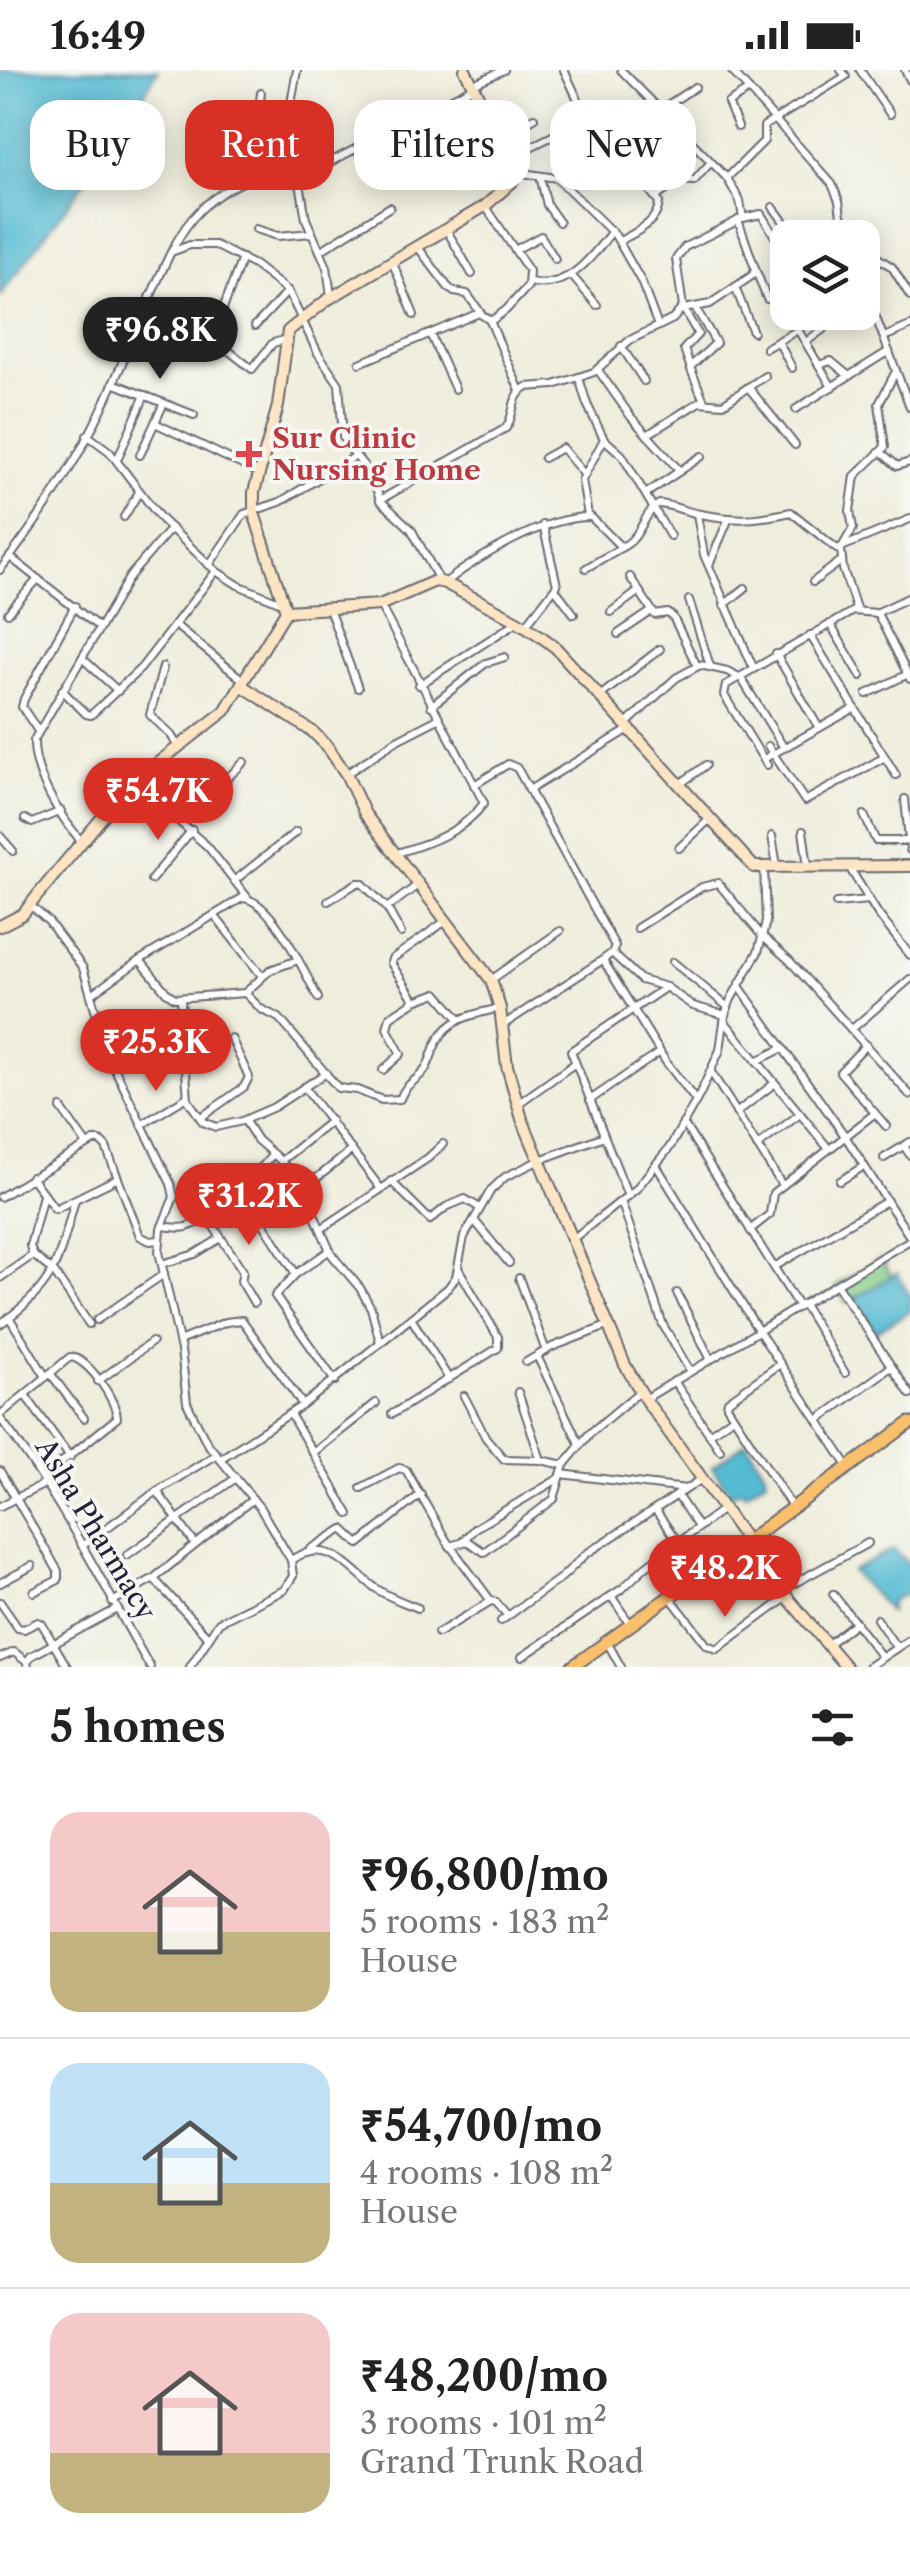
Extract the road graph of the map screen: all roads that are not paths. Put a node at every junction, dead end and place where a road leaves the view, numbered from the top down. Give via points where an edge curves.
1 (297, 70) edge
2 (465, 70) edge
3 (504, 70) edge
4 (564, 70) edge
5 (620, 70) edge
6 (744, 70) edge
7 (841, 70) edge
8 (860, 70) edge
9 (905, 70) edge
10 (734, 73) edge
11 (910, 80) edge
12 (472, 86) junction
13 (695, 87) dead end
14 (748, 90) junction
15 (261, 93) dead end
16 (260, 100) edge
17 (292, 100) edge
18 (448, 100) edge
19 (479, 100) edge
20 (581, 100) edge
21 (650, 100) edge
22 (675, 100) edge
23 (890, 114) dead end
24 (534, 118) dead end
25 (774, 118) junction
26 (530, 120) edge
27 (738, 127) dead end
28 (696, 147) edge
29 (711, 162) junction
30 (530, 174) edge
31 (540, 176) junction
32 (550, 177) edge
33 (727, 178) junction
34 (224, 190) edge
35 (301, 190) edge
36 (504, 190) edge
37 (570, 190) edge
38 (650, 190) edge
39 (656, 197) junction
40 (390, 206) dead end
41 (485, 206) junction
42 (773, 207) dead end
43 (841, 217) junction
44 (740, 219) junction
45 (783, 220) edge
46 (841, 220) edge
47 (844, 220) edge
48 (559, 222) dead end
49 (446, 228) junction
50 (770, 228) edge
51 (256, 229) dead end
52 (612, 231) junction
53 (312, 234) junction
54 (620, 241) junction
55 (416, 246) junction
56 (515, 250) junction
57 (320, 251) junction
58 (171, 252) junction
59 (242, 258) junction
60 (555, 259) dead end
61 (880, 259) edge
62 (392, 262) junction
63 (755, 268) junction
64 (472, 274) dead end
65 (571, 275) junction
66 (530, 282) junction
67 (735, 287) junction
68 (288, 291) junction
69 (910, 296) edge
70 (331, 298) junction
71 (768, 299) dead end
72 (597, 305) dead end
73 (694, 307) junction
74 (683, 308) junction
75 (481, 313) junction
76 (414, 315) dead end
77 (302, 318) junction
78 (490, 321) junction
79 (255, 326) dead end
80 (658, 326) junction
81 (910, 326) edge
82 (880, 328) edge
83 (822, 330) edge
84 (752, 332) dead end
85 (431, 336) junction
86 (884, 337) junction
87 (284, 340) junction
88 (778, 340) junction
89 (806, 342) junction
90 (210, 344) dead end
91 (621, 346) junction
92 (224, 347) dead end
93 (766, 348) dead end
94 (889, 351) junction
95 (360, 362) dead end
96 (819, 365) junction
97 (690, 367) junction
98 (792, 368) dead end
99 (598, 370) junction
100 (896, 371) junction
101 (764, 376) dead end
102 (849, 376) junction
103 (579, 378) junction
104 (644, 381) dead end
105 (113, 383) junction
106 (748, 387) junction
107 (832, 387) junction
108 (455, 388) dead end
109 (520, 391) junction
110 (145, 395) junction
111 (704, 401) junction
112 (164, 403) junction
113 (910, 406) edge
114 (796, 410) dead end
115 (194, 415) dead end
116 (155, 422) junction
117 (647, 435) junction
118 (87, 436) junction
119 (604, 439) junction
120 (796, 445) dead end
121 (881, 452) junction
122 (140, 455) dead end
123 (356, 456) junction
124 (702, 456) dead end
125 (544, 458) dead end
126 (117, 460) junction
127 (910, 462) edge
128 (680, 470) junction
129 (258, 472) junction
130 (584, 474) junction
131 (140, 492) junction
132 (647, 493) junction
133 (380, 500) junction
134 (655, 505) junction
135 (254, 512) junction
136 (696, 514) junction
137 (588, 516) junction
138 (124, 517) dead end
139 (729, 518) junction
140 (910, 518) edge
141 (544, 525) junction
142 (170, 528) junction
143 (670, 536) dead end
144 (624, 546) junction
145 (840, 549) junction
146 (10, 557) junction
147 (841, 561) junction
148 (708, 566) junction
149 (212, 568) junction
150 (586, 568) dead end
151 (0, 570) edge
152 (630, 577) dead end
153 (38, 578) junction
154 (442, 582) junction
155 (813, 582) dead end
156 (745, 588) dead end
157 (556, 590) junction
158 (639, 591) junction
159 (910, 597) edge
160 (689, 600) dead end
161 (380, 605) junction
162 (724, 605) junction
163 (76, 606) junction
164 (286, 607) junction
165 (329, 609) junction
166 (652, 611) junction
167 (857, 611) junction
168 (8, 612) dead end
169 (611, 612) dead end
170 (876, 612) junction
171 (574, 614) dead end
172 (522, 623) junction
173 (175, 624) junction
174 (830, 624) junction
175 (100, 628) junction
176 (618, 634) dead end
177 (810, 635) junction
178 (660, 648) dead end
179 (776, 654) junction
180 (505, 657) dead end
181 (82, 658) junction
182 (148, 658) junction
183 (697, 666) junction
184 (710, 667) junction
185 (752, 667) junction
186 (908, 671) edge
187 (739, 676) junction
188 (862, 676) dead end
189 (242, 683) junction
190 (419, 685) junction
191 (358, 688) dead end
192 (62, 690) junction
193 (118, 690) junction
194 (867, 694) dead end
195 (599, 697) junction
196 (431, 706) junction
197 (855, 708) junction
198 (438, 719) junction
199 (626, 728) junction
200 (819, 728) junction
201 (38, 731) junction
202 (768, 746) dead end
203 (178, 748) junction
204 (784, 748) junction
205 (885, 757) junction
206 (767, 759) junction
207 (244, 762) dead end
208 (706, 765) dead end
209 (346, 774) junction
210 (896, 775) dead end
211 (138, 778) junction
212 (680, 784) junction
213 (474, 785) junction
214 (529, 790) junction
215 (905, 799) dead end
216 (61, 811) junction
217 (864, 815) dead end
218 (712, 817) junction
219 (26, 820) dead end
220 (182, 822) junction
221 (192, 830) junction
222 (804, 831) dead end
223 (296, 832) dead end
224 (0, 836) edge
225 (772, 836) dead end
226 (909, 841) edge
227 (82, 842) junction
228 (679, 848) dead end
229 (910, 850) edge
230 (13, 852) dead end
231 (397, 853) junction
232 (848, 866) junction
233 (910, 866) edge
234 (764, 867) junction
235 (777, 867) junction
236 (808, 867) junction
237 (151, 880) dead end
238 (234, 880) junction
239 (420, 884) junction
240 (248, 898) junction
241 (869, 900) junction
242 (328, 901) dead end
243 (836, 904) dead end
244 (31, 906) junction
245 (386, 908) junction
246 (214, 915) junction
247 (446, 920) junction
248 (0, 926) edge
249 (637, 928) dead end
250 (560, 930) dead end
251 (401, 934) dead end
252 (762, 936) junction
253 (612, 953) junction
254 (910, 955) edge
255 (140, 960) junction
256 (298, 960) junction
257 (602, 960) junction
258 (674, 962) dead end
259 (262, 976) junction
260 (910, 979) edge
261 (491, 980) junction
262 (739, 985) junction
263 (666, 987) junction
264 (244, 993) junction
265 (92, 994) junction
266 (318, 998) dead end
267 (181, 1000) junction
268 (415, 1002) junction
269 (632, 1007) junction
270 (500, 1008) junction
271 (726, 1014) junction
272 (458, 1019) junction
273 (502, 1026) junction
274 (852, 1030) junction
275 (231, 1038) dead end
276 (866, 1044) junction
277 (781, 1048) junction
278 (660, 1052) junction
279 (757, 1061) junction
280 (574, 1063) junction
281 (383, 1070) dead end
282 (710, 1071) junction
283 (326, 1073) junction
284 (775, 1083) junction
285 (304, 1088) junction
286 (910, 1095) edge
287 (188, 1096) junction
288 (590, 1100) junction
289 (696, 1101) junction
290 (518, 1104) junction
291 (62, 1108) dead end
292 (736, 1113) junction
293 (800, 1114) junction
294 (874, 1114) junction
295 (200, 1118) junction
296 (245, 1120) junction
297 (330, 1122) junction
298 (683, 1123) junction
299 (143, 1124) junction
300 (886, 1126) dead end
301 (604, 1136) junction
302 (845, 1136) junction
303 (442, 1144) dead end
304 (907, 1144) edge
305 (87, 1145) junction
306 (757, 1146) junction
307 (829, 1149) junction
308 (352, 1150) junction
309 (273, 1154) junction
310 (910, 1155) edge
311 (884, 1158) dead end
312 (540, 1160) junction
313 (281, 1162) junction
314 (656, 1165) junction
315 (864, 1166) junction
316 (31, 1177) junction
317 (118, 1178) junction
318 (391, 1181) junction
319 (840, 1181) dead end
320 (782, 1185) junction
321 (302, 1189) junction
322 (381, 1189) junction
323 (236, 1194) junction
324 (43, 1195) junction
325 (0, 1197) edge
326 (624, 1198) junction
327 (75, 1200) junction
328 (887, 1201) junction
329 (480, 1208) junction
330 (206, 1215) junction
331 (474, 1220) junction
332 (162, 1226) junction
333 (320, 1229) junction
334 (750, 1230) junction
335 (221, 1238) junction
336 (574, 1238) junction
337 (910, 1239) edge
338 (158, 1240) junction
339 (330, 1250) junction
340 (33, 1255) junction
341 (509, 1263) dead end
342 (162, 1264) junction
343 (457, 1266) junction
344 (774, 1266) junction
345 (54, 1272) junction
346 (164, 1274) junction
347 (296, 1274) junction
348 (0, 1278) edge
349 (519, 1278) dead end
350 (837, 1285) junction
351 (677, 1293) dead end
352 (254, 1303) dead end
353 (801, 1305) junction
354 (10, 1317) junction
355 (411, 1318) junction
356 (97, 1320) dead end
357 (0, 1324) edge
358 (88, 1324) dead end
359 (607, 1326) junction
360 (758, 1330) junction
361 (179, 1341) junction
362 (152, 1342) dead end
363 (380, 1342) junction
364 (546, 1351) junction
365 (537, 1356) junction
366 (710, 1358) junction
367 (526, 1362) dead end
368 (780, 1364) junction
369 (891, 1367) junction
370 (690, 1370) junction
371 (844, 1373) dead end
372 (48, 1375) junction
373 (449, 1380) junction
374 (98, 1381) junction
375 (335, 1381) junction
376 (674, 1381) junction
377 (518, 1392) dead end
378 (24, 1394) junction
379 (910, 1394) edge
380 (642, 1395) junction
381 (464, 1396) dead end
382 (376, 1402) dead end
383 (303, 1406) junction
384 (290, 1414) junction
385 (392, 1414) dead end
386 (0, 1416) edge
387 (733, 1417) junction
388 (84, 1418) dead end
389 (818, 1420) junction
390 (910, 1424) edge
391 (3, 1427) edge
392 (709, 1434) junction
393 (580, 1445) junction
394 (720, 1450) dead end
395 (313, 1454) junction
396 (218, 1457) junction
397 (70, 1458) junction
398 (542, 1460) junction
399 (564, 1465) junction
400 (849, 1467) junction
401 (0, 1470) edge
402 (560, 1476) junction
403 (236, 1478) junction
404 (704, 1478) junction
405 (45, 1480) junction
406 (361, 1488) dead end
407 (688, 1489) junction
408 (157, 1491) junction
409 (420, 1494) junction
410 (677, 1496) junction
411 (17, 1497) junction
412 (253, 1499) junction
413 (0, 1506) edge
414 (724, 1508) junction
415 (792, 1508) junction
416 (654, 1510) junction
417 (349, 1514) dead end
418 (176, 1518) junction
419 (698, 1527) junction
420 (747, 1541) junction
421 (678, 1542) junction
422 (461, 1543) junction
423 (868, 1543) dead end
424 (195, 1544) junction
425 (82, 1546) junction
426 (450, 1546) junction
427 (310, 1550) junction
428 (127, 1555) dead end
429 (290, 1560) junction
430 (32, 1566) dead end
431 (701, 1574) junction
432 (154, 1578) junction
433 (0, 1583) edge
434 (34, 1592) dead end
435 (785, 1594) junction
436 (833, 1594) dead end
437 (611, 1596) junction
438 (670, 1597) junction
439 (490, 1600) junction
440 (0, 1602) edge
441 (114, 1606) junction
442 (418, 1608) dead end
443 (3, 1614) edge
444 (878, 1619) dead end
445 (856, 1622) junction
446 (631, 1625) junction
447 (438, 1633) dead end
448 (208, 1636) junction
449 (910, 1639) edge
450 (607, 1642) junction
451 (54, 1644) junction
452 (828, 1645) junction
453 (896, 1647) junction
454 (881, 1656) junction
455 (522, 1657) dead end
456 (0, 1658) edge
457 (27, 1664) edge
458 (67, 1667) edge
459 (149, 1667) edge
460 (190, 1667) edge
461 (572, 1667) edge
462 (621, 1667) edge
463 (846, 1667) edge
464 (868, 1667) edge

1 - 17 street
2 - 12 street
3 - 12 street
4 - 20 street
5 - 21 street
6 - 10 street
7 - 25 street via 846,76
8 - 23 street
9 - 11 street
10 - 14 street
12 - 18 street
12 - 19 street
13 - 22 street
14 - 25 street
14 - 27 street via 728,102
15 - 16 street
24 - 26 street
25 - 33 street via 764,126 764,140
25 - 43 street via 832,184
28 - 29 street
29 - 33 street
29 - 39 street via 694,181 681,180
30 - 31 street
31 - 32 street
31 - 48 street
33 - 44 street via 740,201
34 - 58 street via 186,224
35 - 53 street
36 - 41 street
37 - 52 street
38 - 39 street
39 - 54 street via 657,214
40 - 57 street
41 - 49 street
41 - 56 street
42 - 45 street
43 - 46 street
43 - 47 street
44 - 50 street via 761,214
44 - 63 street
44 - 74 street via 676,259
49 - 55 street
49 - 64 street
51 - 53 street via 278,236
52 - 54 street
52 - 65 street
53 - 57 street
54 - 80 street
55 - 62 street
55 - 75 street via 448,288 467,294
56 - 60 street via 542,236
56 - 66 street
57 - 70 street
58 - 59 street via 208,243
58 - 105 street
59 - 68 street
59 - 90 street
61 - 69 street
62 - 70 street
62 - 76 street
63 - 67 street
63 - 71 street
65 - 66 street via 549,285
65 - 72 street
66 - 78 street
67 - 73 street
67 - 84 street
68 - 77 street
68 - 79 street
70 - 77 street
73 - 74 street
73 - 97 street via 716,342
74 - 80 street
74 - 97 street via 698,334 684,349
75 - 78 street
75 - 85 street
77 - 87 street
77 - 123 street via 339,384 342,437
78 - 109 street
80 - 91 street
81 - 86 street
82 - 86 street
83 - 89 street
85 - 95 street
85 - 108 street
86 - 94 street
87 - 92 street via 273,343 252,369
87 - 129 street via 278,406
88 - 89 street via 795,330
88 - 93 street
88 - 98 street
89 - 96 street
91 - 99 street
91 - 104 street
94 - 100 street
94 - 102 street
96 - 102 street via 831,361
96 - 107 street
97 - 111 street
99 - 103 street
99 - 117 street
100 - 113 street
100 - 121 street via 879,404 887,442
101 - 106 street
102 - 107 street
103 - 109 street
103 - 119 street
105 - 110 street
105 - 118 street
106 - 111 street via 719,406
106 - 120 street
107 - 114 street
109 - 133 street via 510,424 500,432
110 - 112 street
110 - 126 street
111 - 117 street
112 - 115 street
112 - 116 street
116 - 122 street
116 - 129 street
117 - 128 street
118 - 126 street
118 - 146 street
119 - 130 street
119 - 132 street
121 - 127 street via 897,466
121 - 145 street via 855,476 852,528
123 - 133 street
123 - 135 street
124 - 128 street
125 - 130 street via 562,448
126 - 131 street
128 - 132 street
129 - 135 street
130 - 137 street
131 - 138 street
131 - 142 street
132 - 134 street
133 - 154 street via 410,529
134 - 136 street
134 - 143 street
134 - 144 street via 637,538
135 - 149 street via 240,519
135 - 164 street
136 - 139 street
136 - 148 street
137 - 141 street
137 - 144 street
139 - 145 street via 761,520 791,512
139 - 148 street
140 - 145 street
141 - 154 street
141 - 157 street
142 - 149 street
142 - 175 street via 130,576
144 - 150 street
145 - 147 street
146 - 151 street
146 - 153 street
147 - 155 street
147 - 167 street
148 - 162 street
149 - 164 street
149 - 173 street
152 - 158 street
153 - 163 street
153 - 168 street
154 - 161 street
154 - 172 street
156 - 162 street
157 - 171 street
157 - 172 street
158 - 166 street
158 - 169 street
159 - 170 street
160 - 184 street
161 - 165 street
161 - 190 street
162 - 185 street
163 - 175 street
163 - 201 street via 24,699 22,707
164 - 165 street
164 - 189 street
165 - 191 street
166 - 176 street
166 - 183 street via 673,617
167 - 170 street
167 - 174 street
170 - 186 street
172 - 190 street
172 - 195 street via 556,648
173 - 182 street
173 - 189 street
174 - 177 street
174 - 188 street
175 - 181 street
177 - 179 street
177 - 197 street
178 - 195 street
179 - 185 street
179 - 200 street
180 - 196 street via 486,663
181 - 192 street
181 - 193 street
182 - 193 street
182 - 203 street via 162,669 150,715
183 - 184 street
183 - 199 street
184 - 187 street
185 - 187 street
186 - 194 street
187 - 204 street
187 - 206 street via 724,695
189 - 203 street via 225,711
189 - 209 street via 313,732
190 - 196 street
192 - 193 street via 92,714
192 - 201 street
195 - 199 street
196 - 198 street
197 - 200 street
197 - 205 street
198 - 209 street
198 - 213 street
199 - 212 street
199 - 214 street
200 - 204 street
201 - 216 street via 38,766
202 - 206 street
203 - 211 street
204 - 206 street
205 - 206 street via 805,801
205 - 210 street
207 - 220 street
208 - 212 street
209 - 231 street via 365,814
211 - 220 street
211 - 227 street
212 - 218 street
213 - 214 street via 508,764
213 - 231 street via 484,803 470,818 434,842
214 - 253 street via 612,938
215 - 226 street
216 - 219 street
216 - 227 street
217 - 226 street via 876,841
218 - 228 street
218 - 234 street via 746,861
220 - 221 street
221 - 237 street
221 - 238 street
222 - 236 street
223 - 238 street
224 - 230 street
225 - 235 street
226 - 229 street
227 - 244 street
231 - 239 street
232 - 233 street
232 - 236 street
232 - 241 street
234 - 235 street
234 - 252 street
235 - 236 street
238 - 240 street
239 - 245 street
239 - 247 street
240 - 246 street
240 - 256 street
241 - 243 street
241 - 254 street
242 - 245 street via 362,882
244 - 248 street
244 - 265 street via 76,957
245 - 251 street
246 - 255 street
246 - 259 street
247 - 261 street
247 - 268 street via 392,959
249 - 252 street via 715,882
250 - 261 street
252 - 262 street
252 - 274 street
253 - 257 street
253 - 263 street via 640,980
255 - 265 street
255 - 267 street
256 - 259 street
256 - 266 street
257 - 269 street
257 - 273 street
258 - 271 street
259 - 264 street
260 - 274 street
261 - 270 street
262 - 271 street
262 - 277 street
263 - 269 street
263 - 271 street via 693,1006
264 - 267 street
264 - 283 street via 278,1018
265 - 299 street via 109,1057
267 - 287 street
268 - 272 street via 437,993
268 - 281 street via 387,1022 401,1054
269 - 278 street
269 - 280 street via 575,1047
270 - 272 street
270 - 273 street
271 - 279 street
271 - 282 street
272 - 283 street via 400,1099 343,1090
273 - 290 street
274 - 276 street
275 - 295 street via 250,1077
276 - 286 street
276 - 294 street via 840,1072
277 - 279 street
277 - 302 street
278 - 288 street
278 - 289 street
279 - 284 street
280 - 288 street
280 - 290 street
282 - 289 street
282 - 292 street
283 - 285 street
284 - 292 street
284 - 293 street
285 - 296 street
285 - 297 street
287 - 295 street
287 - 299 street
288 - 301 street
289 - 298 street
290 - 312 street
291 - 305 street
292 - 306 street
293 - 306 street
293 - 307 street
294 - 300 street
294 - 302 street
295 - 296 street via 216,1127
296 - 309 street
297 - 308 street
297 - 313 street
298 - 314 street
298 - 334 street
299 - 332 street via 173,1193
301 - 312 street
301 - 326 street
302 - 307 street
302 - 315 street
303 - 318 street
304 - 310 street
304 - 311 street
305 - 316 street
305 - 317 street via 103,1143
306 - 320 street
307 - 320 street
308 - 321 street
308 - 322 street
309 - 313 street
309 - 323 street
312 - 329 street via 505,1177
312 - 336 street
313 - 321 street
314 - 326 street
314 - 360 street
315 - 319 street
315 - 328 street
316 - 324 street
316 - 325 street
317 - 327 street
317 - 338 street via 140,1236
318 - 322 street
318 - 329 street via 430,1220 465,1199
320 - 334 street via 770,1197 770,1214
321 - 333 street
322 - 333 street
323 - 330 street
323 - 347 street
324 - 327 street via 55,1209
324 - 340 street
326 - 336 street
326 - 370 street via 663,1326
327 - 345 street
328 - 337 street
328 - 344 street
329 - 331 street
330 - 332 street via 188,1226
330 - 335 street
331 - 341 street
331 - 343 street
332 - 338 street
333 - 339 street
334 - 344 street
335 - 342 street
335 - 352 street
336 - 359 street
337 - 350 street
338 - 342 street
339 - 347 street
339 - 363 street via 366,1298
340 - 345 street
340 - 348 street
342 - 346 street
343 - 355 street via 448,1288
343 - 373 street via 500,1342
344 - 353 street
345 - 354 street
345 - 358 street
346 - 356 street
346 - 361 street
347 - 375 street via 276,1302
349 - 364 street
350 - 353 street
350 - 369 street
351 - 366 street
353 - 360 street
353 - 371 street
354 - 357 street
354 - 372 street
355 - 363 street
355 - 373 street
359 - 364 street
359 - 380 street
360 - 366 street
360 - 368 street
361 - 383 street via 242,1320
361 - 396 street via 186,1404
362 - 374 street
363 - 375 street
364 - 365 street
365 - 367 street
365 - 393 street
366 - 370 street
368 - 387 street via 728,1401
368 - 389 street
369 - 379 street
369 - 389 street
370 - 376 street
372 - 374 street via 74,1356
372 - 378 street
372 - 388 street
373 - 385 street
374 - 397 street via 118,1415
375 - 383 street
376 - 380 street
376 - 392 street
377 - 398 street
378 - 386 street
378 - 397 street
380 - 393 street
380 - 404 street
381 - 398 street via 504,1458
382 - 395 street
383 - 384 street
384 - 395 street
384 - 396 street
386 - 391 street, Asha Pharmacy
387 - 392 street
387 - 415 street
389 - 400 street
390 - 400 main road
391 - 405 street, Asha Pharmacy
392 - 394 street
393 - 399 street
395 - 417 street
396 - 403 street
396 - 408 street
397 - 405 street
398 - 399 street
399 - 402 street
400 - 415 main road
401 - 411 street
402 - 407 street
402 - 422 street via 474,1528
402 - 422 street via 554,1499 484,1552
403 - 412 street
403 - 418 street
404 - 407 street
404 - 414 street
405 - 411 street
405 - 425 street, Asha Pharmacy
406 - 409 street via 404,1468
407 - 410 street
408 - 418 street
408 - 425 street
409 - 426 street
409 - 427 street via 360,1544 343,1529
410 - 416 street
410 - 419 street
411 - 413 street
411 - 434 street via 59,1576
412 - 424 street
412 - 429 street
414 - 419 street
414 - 420 street
415 - 420 main road
416 - 421 street
416 - 439 street via 505,1618
418 - 424 street
418 - 428 street
419 - 421 street
420 - 431 main road
420 - 435 street
421 - 431 street
421 - 437 street
422 - 426 street
423 - 435 street
424 - 432 street
425 - 441 street, Asha Pharmacy
426 - 439 street
427 - 429 street
427 - 442 street via 349,1564 376,1588
429 - 448 street via 293,1576 284,1590 230,1615
430 - 433 street
431 - 438 main road
432 - 441 street
432 - 448 street
435 - 438 street via 717,1649 706,1645
435 - 452 street
436 - 445 street
437 - 446 street
437 - 455 street
438 - 446 main road
439 - 447 street
440 - 443 street
441 - 451 street
441 - 459 street, Asha Pharmacy
443 - 451 street via 21,1630 42,1624
444 - 453 street
445 - 452 street
445 - 454 street
446 - 450 main road
448 - 460 street
449 - 453 street
450 - 461 main road
450 - 462 street
451 - 457 street
451 - 458 street
452 - 463 street
453 - 454 street
454 - 464 street
456 - 457 street via 14,1652

